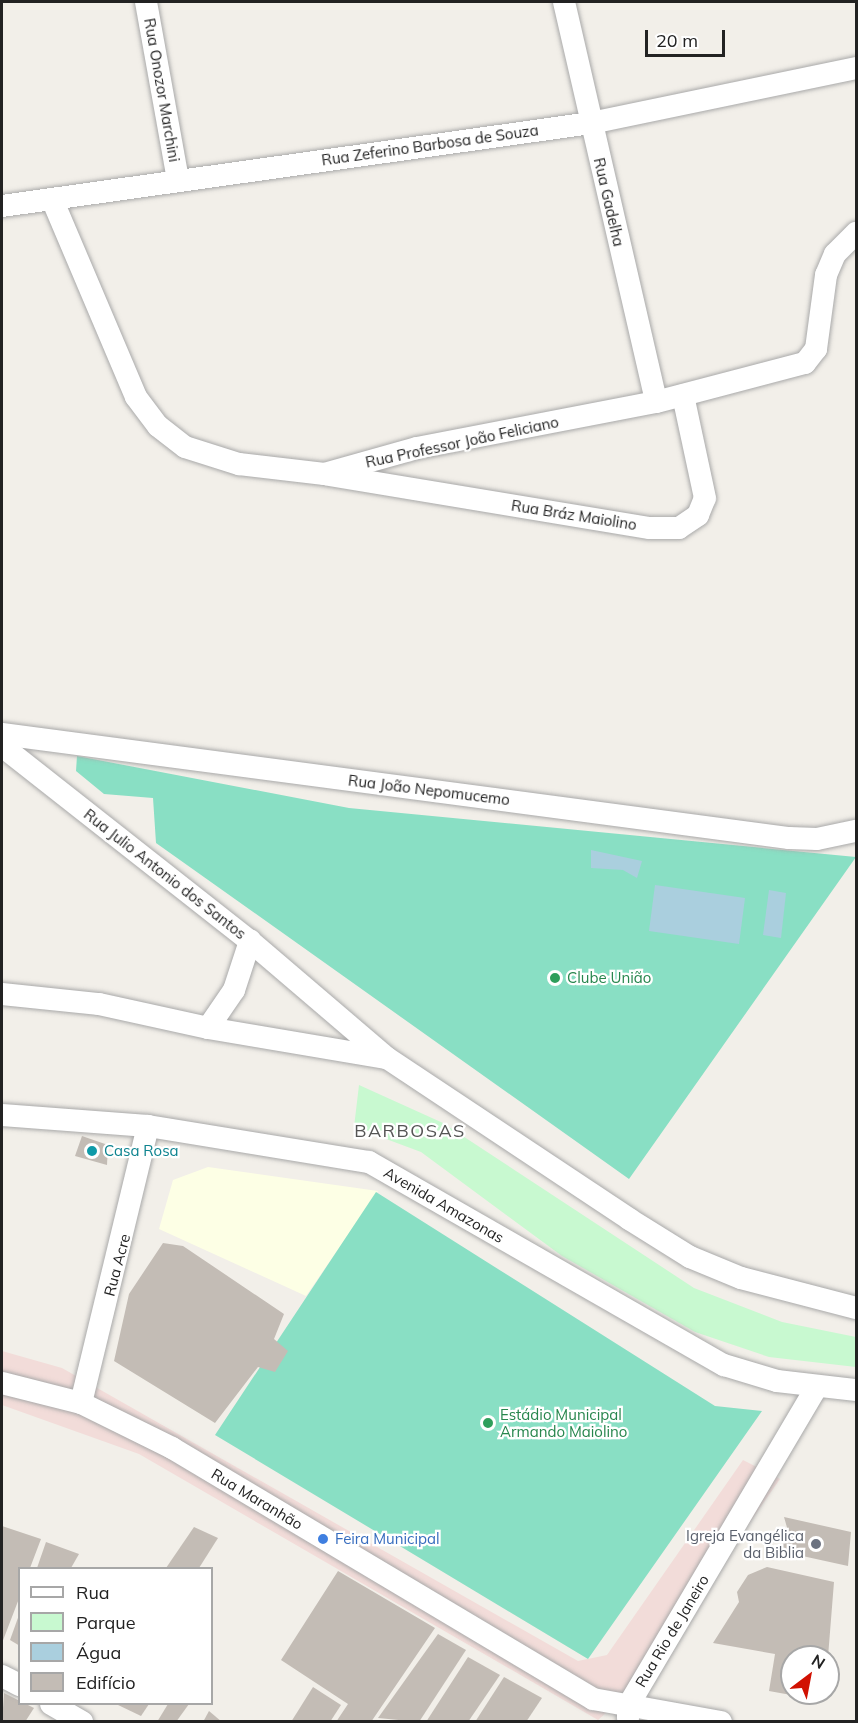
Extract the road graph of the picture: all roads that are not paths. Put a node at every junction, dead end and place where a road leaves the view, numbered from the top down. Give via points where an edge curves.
1 (146, 2) edge
2 (564, 2) edge
3 (856, 68) edge
4 (591, 123) junction
5 (178, 179) junction
6 (52, 200) junction
7 (2, 206) edge
8 (856, 233) edge
9 (683, 394) junction
10 (656, 402) junction
11 (324, 474) junction
12 (2, 734) edge
13 (2, 747) edge
14 (856, 831) edge
15 (250, 941) junction
16 (2, 994) edge
17 (208, 1028) junction
18 (387, 1058) junction
19 (2, 1115) edge
20 (148, 1126) junction
21 (856, 1308) edge
22 (2, 1383) edge
23 (817, 1387) junction
24 (856, 1390) edge
25 (81, 1403) junction
26 (2, 1676) edge
27 (18, 1684) edge
28 (53, 1705) edge
29 (628, 1714) edge
30 (82, 1722) edge
31 (721, 1722) edge

1 - 5 street, Rua Onozor Marchini
2 - 4 street, Rua Gadelha
3 - 4 street, Rua Zeferino Barbosa de Souza
4 - 5 street, Rua Zeferino Barbosa de Souza
4 - 10 street, Rua Gadelha
5 - 6 street, Rua Zeferino Barbosa de Souza
6 - 7 street, Rua Zeferino Barbosa de Souza
6 - 11 street, Rua Professor João Feliciano via 136,397 158,426 185,447 239,464
8 - 9 street, Rua Professor João Feliciano via 835,254 826,275 812,356 790,369
9 - 10 street, Rua Professor João Feliciano
9 - 11 street, Rua Bráz Maiolino via 705,498 698,515 679,528 650,528
10 - 11 street, Rua Professor João Feliciano via 417,448
12 - 14 street, Rua João Nepomucemo via 789,838 817,839
13 - 15 street, Rua Julio Antonio dos Santos
15 - 17 street, Rua Julio Antonio dos Santos via 234,990
15 - 18 street
16 - 17 street via 99,1004
17 - 18 street
18 - 21 street via 690,1257 798,1296
19 - 20 street, Avenida Amazonas
20 - 23 street, Avenida Amazonas via 369,1162 698,1352 768,1378
20 - 25 street, Rua Acre
22 - 25 street, Rua Maranhão
23 - 24 street, Avenida Amazonas
23 - 29 street, Rua Rio de Janeiro
25 - 29 street, Rua Maranhão via 172,1448 572,1688
26 - 27 street
28 - 30 street
29 - 31 street, Rua Maranhão

